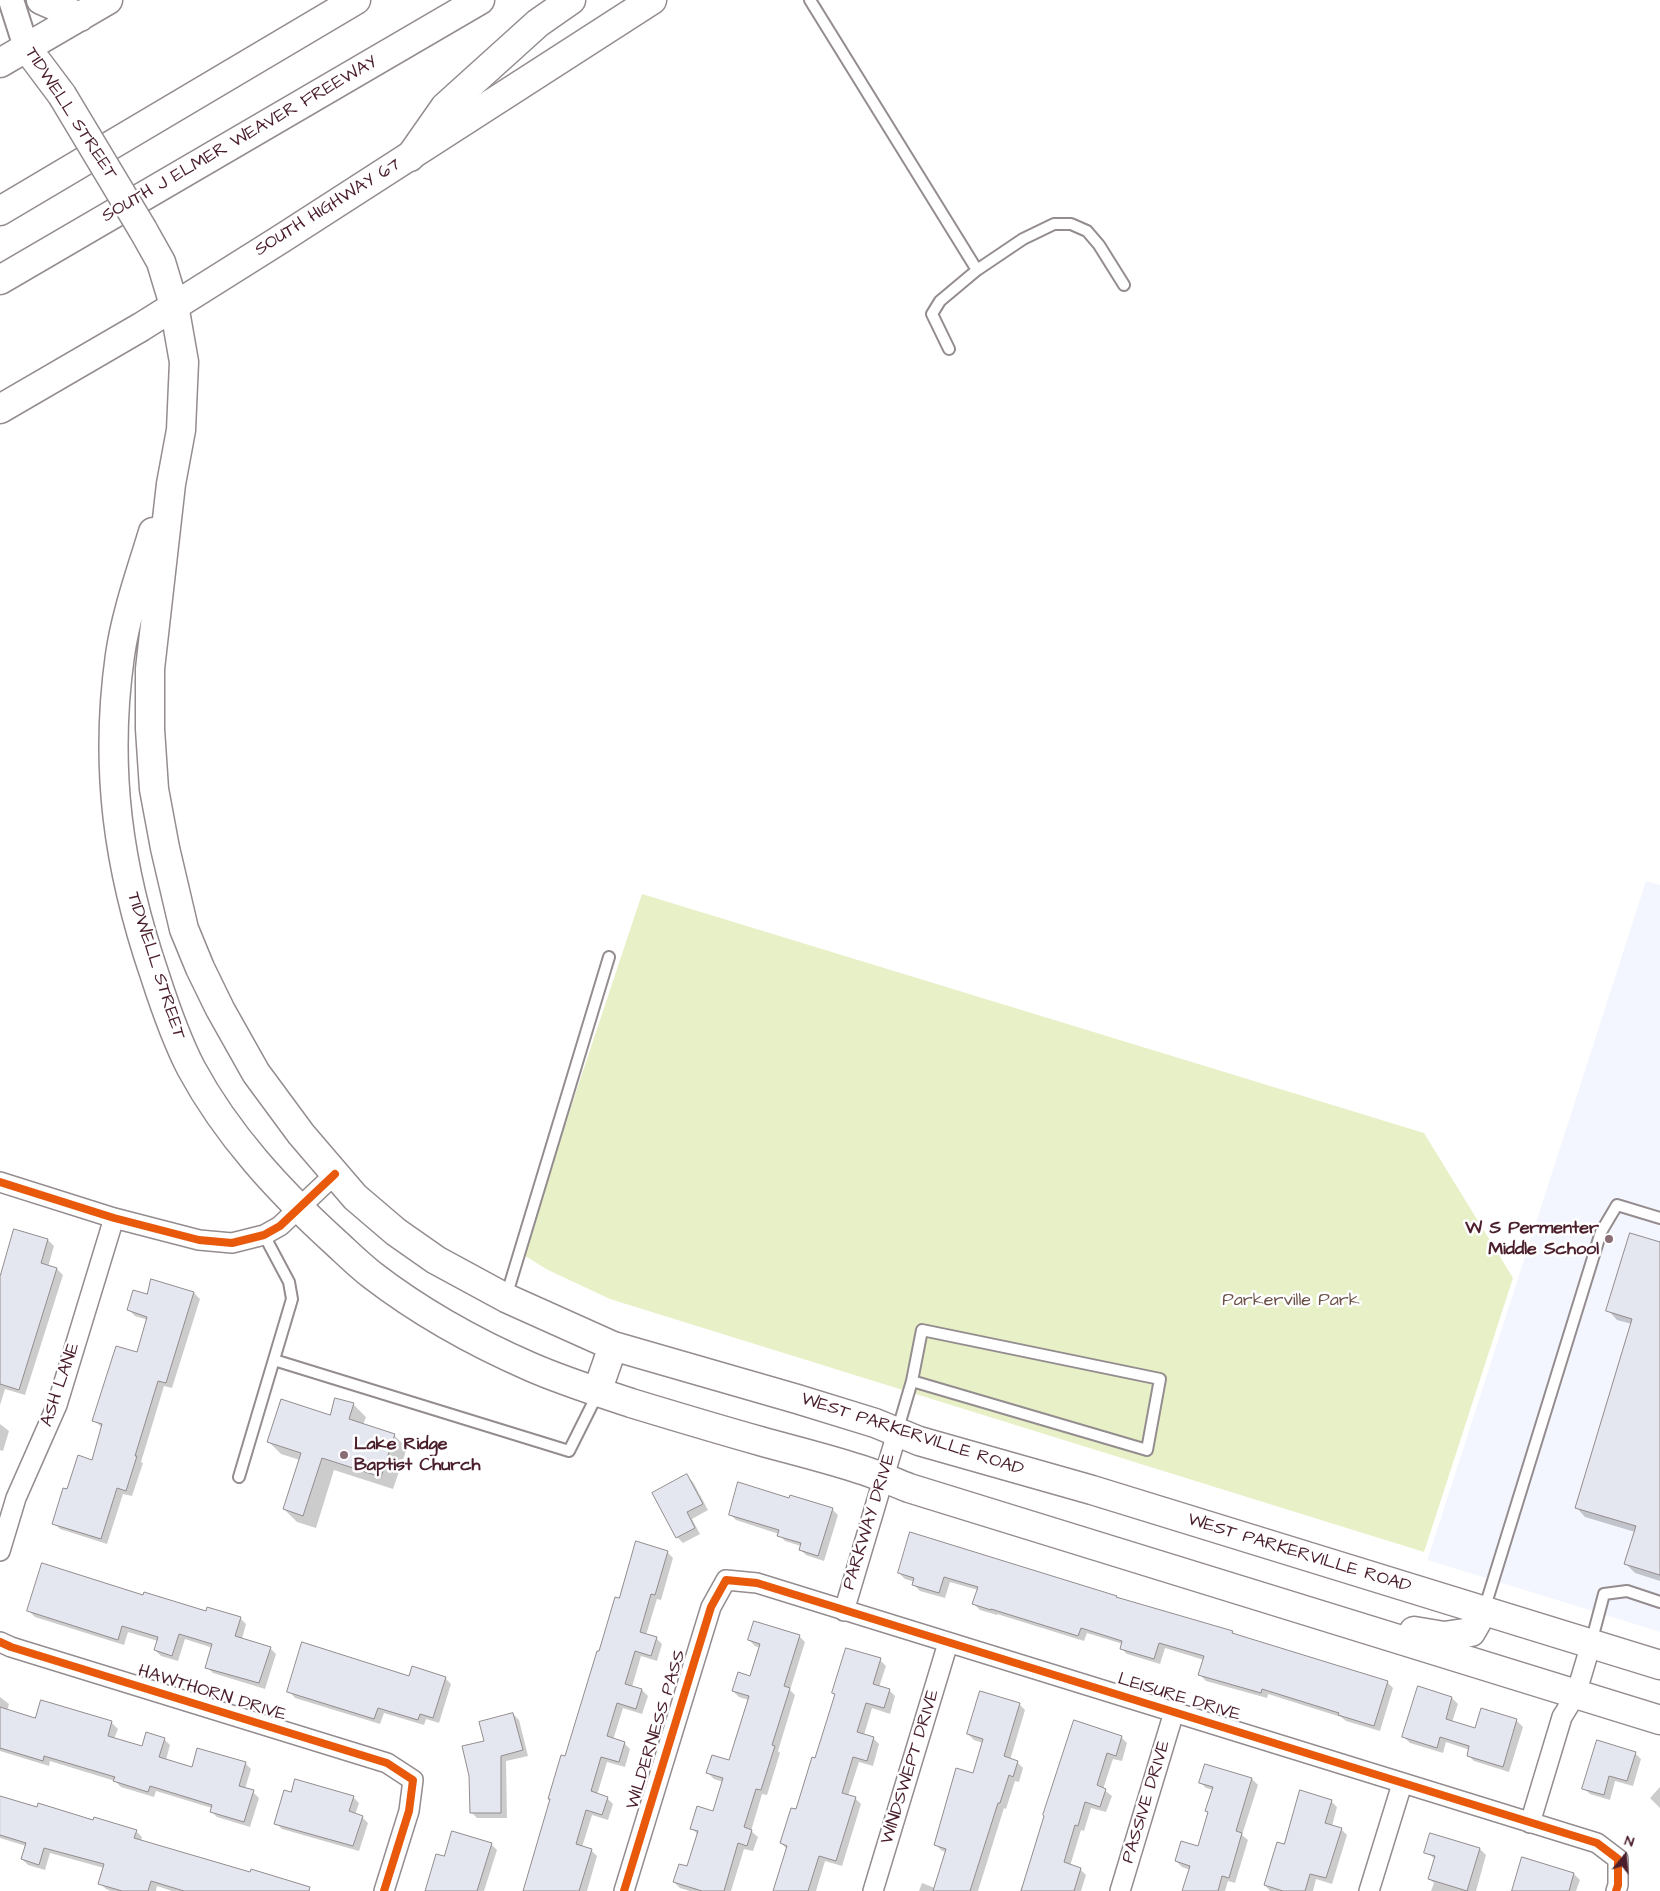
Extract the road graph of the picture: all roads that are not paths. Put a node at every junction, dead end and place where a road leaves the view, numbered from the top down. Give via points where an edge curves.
1 (11, 0) edge
2 (41, 0) edge
3 (108, 0) edge
4 (356, 0) edge
5 (480, 0) edge
6 (571, 0) edge
7 (652, 0) edge
8 (810, 0) edge
9 (80, 17) junction
10 (26, 47) junction
11 (0, 63) edge
12 (410, 157) junction
13 (0, 210) edge
14 (977, 270) junction
15 (0, 280) edge
16 (1124, 285) dead end
17 (174, 305) junction
18 (949, 349) dead end
19 (0, 410) edge
20 (171, 484) junction
21 (609, 957) dead end
22 (334, 1174) junction
23 (0, 1182) edge
24 (299, 1208) junction
25 (114, 1218) junction
26 (1660, 1218) edge
27 (264, 1235) junction
28 (506, 1298) junction
29 (613, 1346) junction
30 (274, 1360) junction
31 (912, 1381) junction
32 (597, 1392) junction
33 (897, 1433) junction
34 (239, 1477) dead end
35 (883, 1478) junction
36 (0, 1550) edge
37 (726, 1580) joint
38 (1660, 1602) edge
39 (1483, 1610) junction
40 (844, 1611) junction
41 (1310, 1612) junction
42 (0, 1642) edge
43 (948, 1643) junction
44 (1591, 1644) junction
45 (1660, 1665) edge
46 (1576, 1694) junction
47 (1174, 1712) junction
48 (1660, 1720) edge
49 (1402, 1784) junction
50 (1530, 1823) junction
51 (384, 1891) edge
52 (624, 1891) edge
53 (873, 1891) edge
54 (1120, 1891) edge
55 (1369, 1891) edge
56 (1616, 1891) edge

1 - 10 street, TIDWELL STREET
2 - 9 main road
3 - 9 main road
4 - 13 main road
5 - 15 main road, SOUTH J ELMER WEAVER FREEWAY
6 - 12 main road via 538,23 444,107
7 - 12 main road, SOUTH HIGHWAY 67
8 - 14 lane
9 - 10 main road
10 - 11 main road
10 - 17 main road, TIDWELL STREET, bridge via 62,95 143,230 161,262
12 - 17 main road, SOUTH HIGHWAY 67
14 - 16 lane via 1054,224 1071,224 1087,231
14 - 18 lane via 940,301 932,314
17 - 19 main road, SOUTH HIGHWAY 67
17 - 20 main road, TIDWELL STREET via 184,362 181,430
20 - 22 main road, TIDWELL STREET via 150,669 154,789 169,866 184,929 220,1008 256,1073
20 - 24 main road, TIDWELL STREET via 130,606 121,651 113,756 117,822 125,870 138,927 169,1017 191,1068 228,1127
21 - 28 lane
22 - 24 street
22 - 28 main road, WEST PARKERVILLE ROAD via 396,1232 436,1260
23 - 25 street
24 - 27 street via 280,1226
24 - 32 main road via 372,1275 466,1336 532,1368
25 - 27 street via 199,1240 232,1243
25 - 36 street, ASH LANE via 56,1405 16,1498
26 - 39 lane via 1617,1205 1601,1232
27 - 30 lane via 289,1282 292,1299
28 - 29 main road, WEST PARKERVILLE ROAD
29 - 32 main road
29 - 33 main road, WEST PARKERVILLE ROAD via 814,1404
30 - 32 lane via 569,1451
30 - 34 lane
31 - 31 lane via 922,1330 1160,1379 1147,1450
31 - 33 lane
32 - 35 main road
33 - 35 street, PARKWAY DRIVE
33 - 39 main road, WEST PARKERVILLE ROAD
35 - 40 street, PARKWAY DRIVE
35 - 41 main road
37 - 40 street, LEISURE DRIVE via 757,1583
37 - 52 street, WILDERNESS PASS via 711,1607
38 - 44 lane via 1627,1591 1604,1594
39 - 41 main road via 1471,1632 1444,1636
39 - 44 main road, WEST PARKERVILLE ROAD
40 - 43 street, LEISURE DRIVE
41 - 46 main road
42 - 51 street, HAWTHORN DRIVE via 387,1763 413,1780 409,1811
43 - 47 street, LEISURE DRIVE
43 - 53 street, WINDSWEPT DRIVE
44 - 45 main road, WEST PARKERVILLE ROAD
44 - 46 street
46 - 48 main road
46 - 50 street via 1562,1718
47 - 49 street, LEISURE DRIVE
47 - 54 street, PASSIVE DRIVE
49 - 50 street, LEISURE DRIVE
49 - 55 street
50 - 56 street, LEISURE DRIVE via 1598,1843 1618,1859

